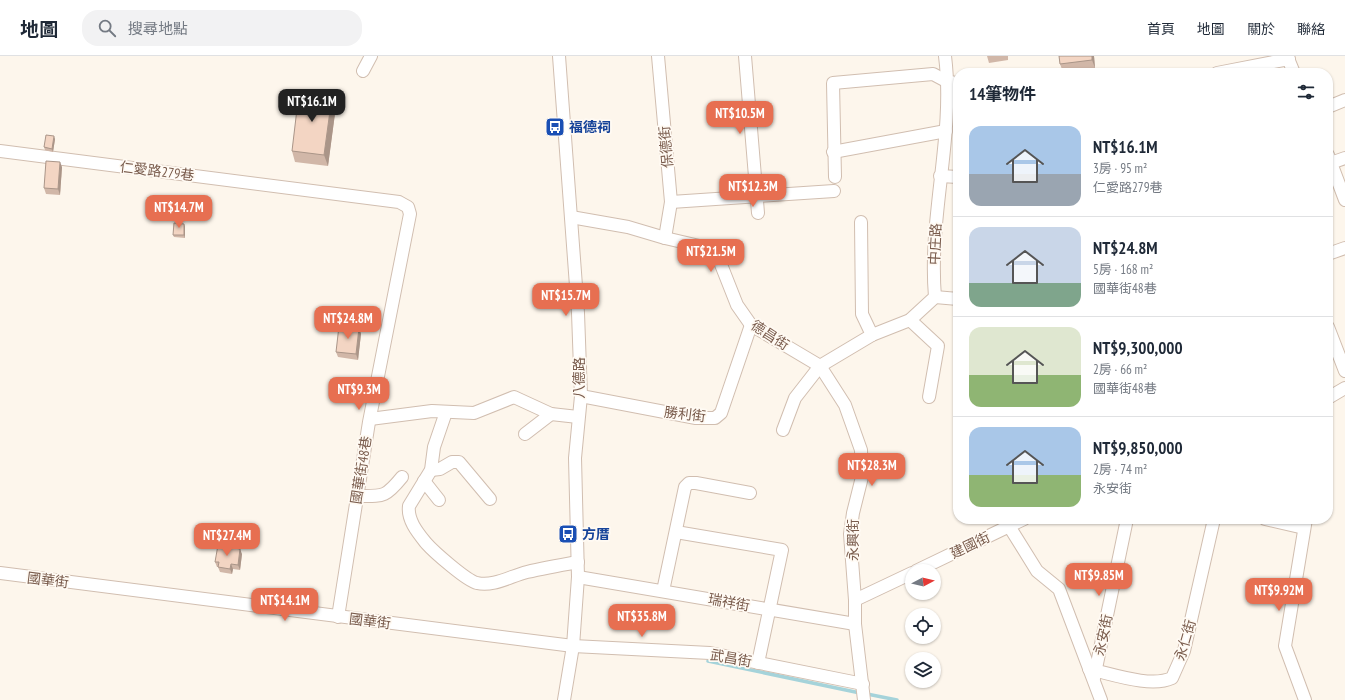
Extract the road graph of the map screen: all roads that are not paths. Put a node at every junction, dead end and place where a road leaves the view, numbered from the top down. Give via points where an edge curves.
1 (371, 56) edge
2 (559, 56) edge
3 (658, 56) edge
4 (745, 56) edge
5 (945, 56) edge
6 (1288, 58) edge
7 (1241, 68) edge
8 (1292, 68) edge
9 (363, 71) dead end
10 (953, 83) edge
11 (1345, 100) edge
12 (1333, 105) edge
13 (946, 131) junction
14 (0, 151) edge
15 (833, 152) junction
16 (1345, 158) edge
17 (1333, 160) edge
18 (1333, 171) edge
19 (940, 176) junction
20 (835, 177) dead end
21 (953, 177) edge
22 (834, 190) dead end
23 (757, 196) junction
24 (1345, 200) edge
25 (671, 202) junction
26 (408, 207) joint
27 (758, 213) dead end
28 (571, 218) junction
29 (861, 222) dead end
30 (664, 238) junction
31 (1345, 248) edge
32 (1333, 252) edge
33 (935, 297) junction
34 (953, 299) edge
35 (910, 320) junction
36 (751, 325) junction
37 (872, 335) junction
38 (1333, 340) edge
39 (820, 366) junction
40 (1345, 371) edge
41 (1345, 388) edge
42 (1333, 395) edge
43 (581, 396) junction
44 (929, 397) dead end
45 (446, 412) junction
46 (551, 414) junction
47 (578, 417) junction
48 (370, 420) junction
49 (783, 430) dead end
50 (525, 434) dead end
51 (431, 470) junction
52 (402, 477) dead end
53 (424, 481) junction
54 (750, 493) dead end
55 (357, 496) junction
56 (490, 499) dead end
57 (439, 500) dead end
58 (1013, 524) edge
59 (1126, 524) edge
60 (1213, 524) edge
61 (1305, 524) edge
62 (1009, 526) junction
63 (676, 532) junction
64 (578, 562) junction
65 (930, 564) edge
66 (0, 573) edge
67 (905, 576) edge
68 (578, 577) junction
69 (663, 591) junction
70 (856, 600) junction
71 (770, 610) junction
72 (338, 617) junction
73 (855, 624) junction
74 (573, 646) junction
75 (758, 663) junction
76 (1093, 673) junction
77 (864, 693) edge
78 (564, 700) edge
79 (1101, 700) edge
80 (1305, 700) edge

1 - 9 street
2 - 28 street, 八德路
3 - 25 street, 保德街
4 - 23 street
5 - 10 street, 中庄路
6 - 7 street
6 - 8 street
10 - 13 street, 中庄路
10 - 15 street via 933,74 833,83
11 - 12 street
13 - 15 street
13 - 19 street, 中庄路
14 - 26 street, 仁愛路279巷 via 399,202
15 - 20 street
16 - 17 street
18 - 24 street
19 - 21 street
19 - 33 street, 中庄路 via 935,239
22 - 23 street
23 - 25 street
23 - 27 street
25 - 30 street, 保德街
26 - 48 street, 國華街48巷 via 410,214
28 - 30 street, 德昌街 via 628,227
28 - 43 street, 八德路
29 - 37 street via 862,314
30 - 36 street, 德昌街 via 708,248 720,262 737,305
31 - 32 street
33 - 34 street
33 - 35 street
35 - 37 street
35 - 44 street via 938,346
36 - 39 street, 德昌街
36 - 43 street, 勝利街 via 721,413 716,418 696,418
37 - 39 street
38 - 40 street
39 - 49 street via 795,398
39 - 70 street, 永興街 via 845,405 861,450 862,477 852,514 850,534
41 - 42 street
43 - 47 street, 八德路
45 - 46 street via 474,413 514,397
45 - 48 street via 426,412
45 - 51 street via 434,447
46 - 47 street
46 - 50 street
47 - 64 street, 八德路 via 575,458
48 - 55 street, 國華街48巷
51 - 53 street
51 - 56 street via 459,462
52 - 55 street via 384,495
53 - 57 street
53 - 64 street via 408,511 415,530 431,548 469,580 477,583 494,582 526,572
54 - 63 street via 689,483 685,487
55 - 72 street, 國華街48巷
58 - 62 street, 建國街
59 - 76 street, 永安街
60 - 76 street, 永仁街 via 1184,651 1172,678 1165,681 1150,681
61 - 80 street via 1285,646
62 - 65 street, 建國街
62 - 76 street via 1037,571 1059,589
63 - 69 street
63 - 71 street via 782,550
64 - 68 street, 八德路
66 - 72 street, 國華街
67 - 70 street
68 - 69 street, 瑞祥街
68 - 74 street, 八德路
69 - 71 street, 瑞祥街
70 - 73 street, 永興街
71 - 73 street, 瑞祥街
71 - 75 street
72 - 74 street, 國華街
73 - 77 street, 永興街
74 - 75 street, 武昌街 via 710,654
74 - 78 street, 八德路
75 - 77 street, 武昌街
76 - 79 street

